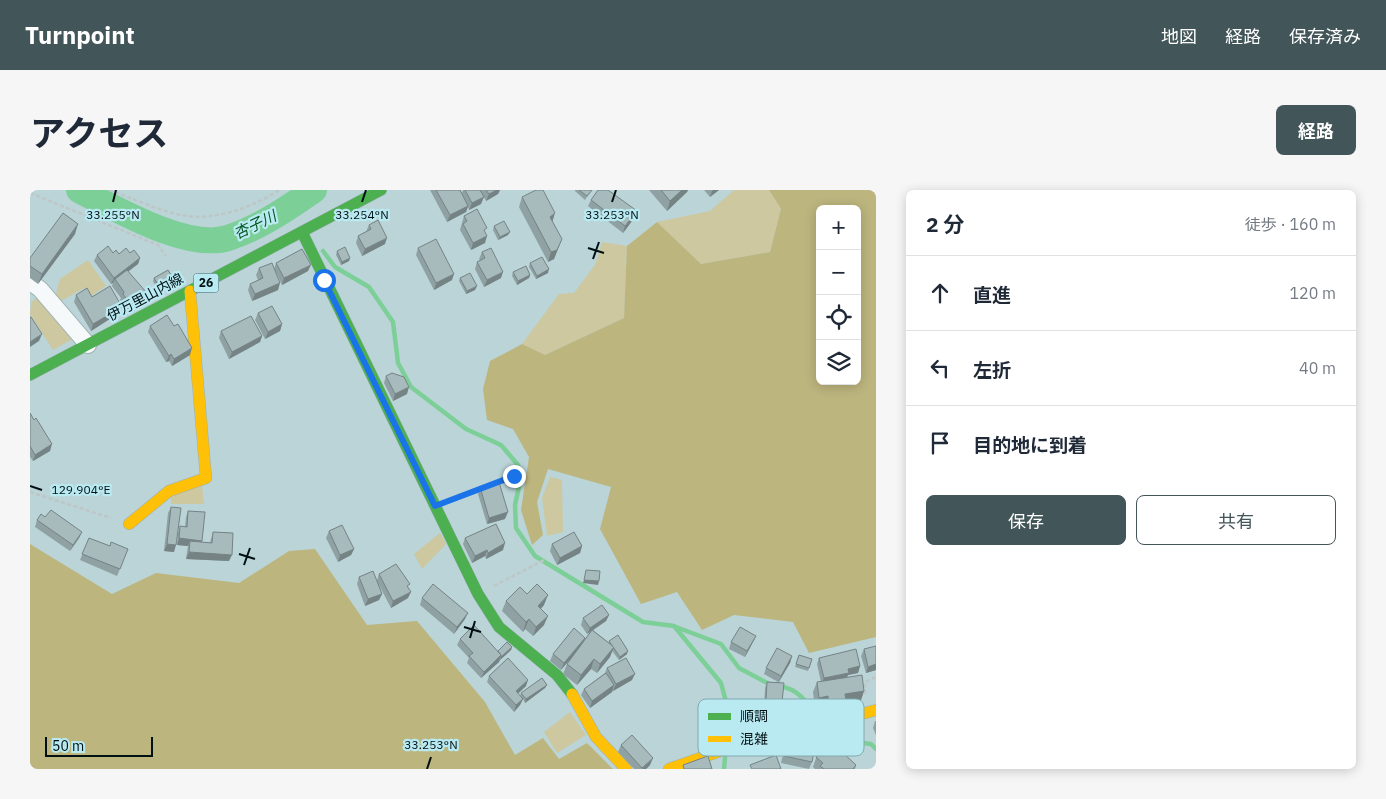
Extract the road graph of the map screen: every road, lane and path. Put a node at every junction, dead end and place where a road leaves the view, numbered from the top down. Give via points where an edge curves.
1 (108, 190) edge
2 (279, 190) edge
3 (381, 190) edge
4 (30, 193) edge
5 (302, 232) junction
6 (166, 256) dead end
7 (30, 282) edge
8 (190, 291) junction
9 (88, 345) junction
10 (30, 375) edge
11 (524, 473) dead end
12 (30, 492) edge
13 (435, 506) junction
14 (129, 524) joint
15 (546, 559) dead end
16 (478, 594) junction
17 (706, 756) edge
18 (626, 769) edge
19 (669, 769) edge

1 - 2 path via 182,216 223,215 264,200
3 - 5 street, 伊万里山内線 / 26
4 - 6 path via 158,245
5 - 8 street, 伊万里山内線 / 26
5 - 13 street
7 - 9 street via 40,289
8 - 9 street, 伊万里山内線 / 26
8 - 14 street via 206,478 169,491
9 - 10 street, 伊万里山内線 / 26
11 - 13 path
12 - 14 path
13 - 16 street
15 - 16 path
16 - 18 street via 499,627 561,680 596,737
17 - 19 street

